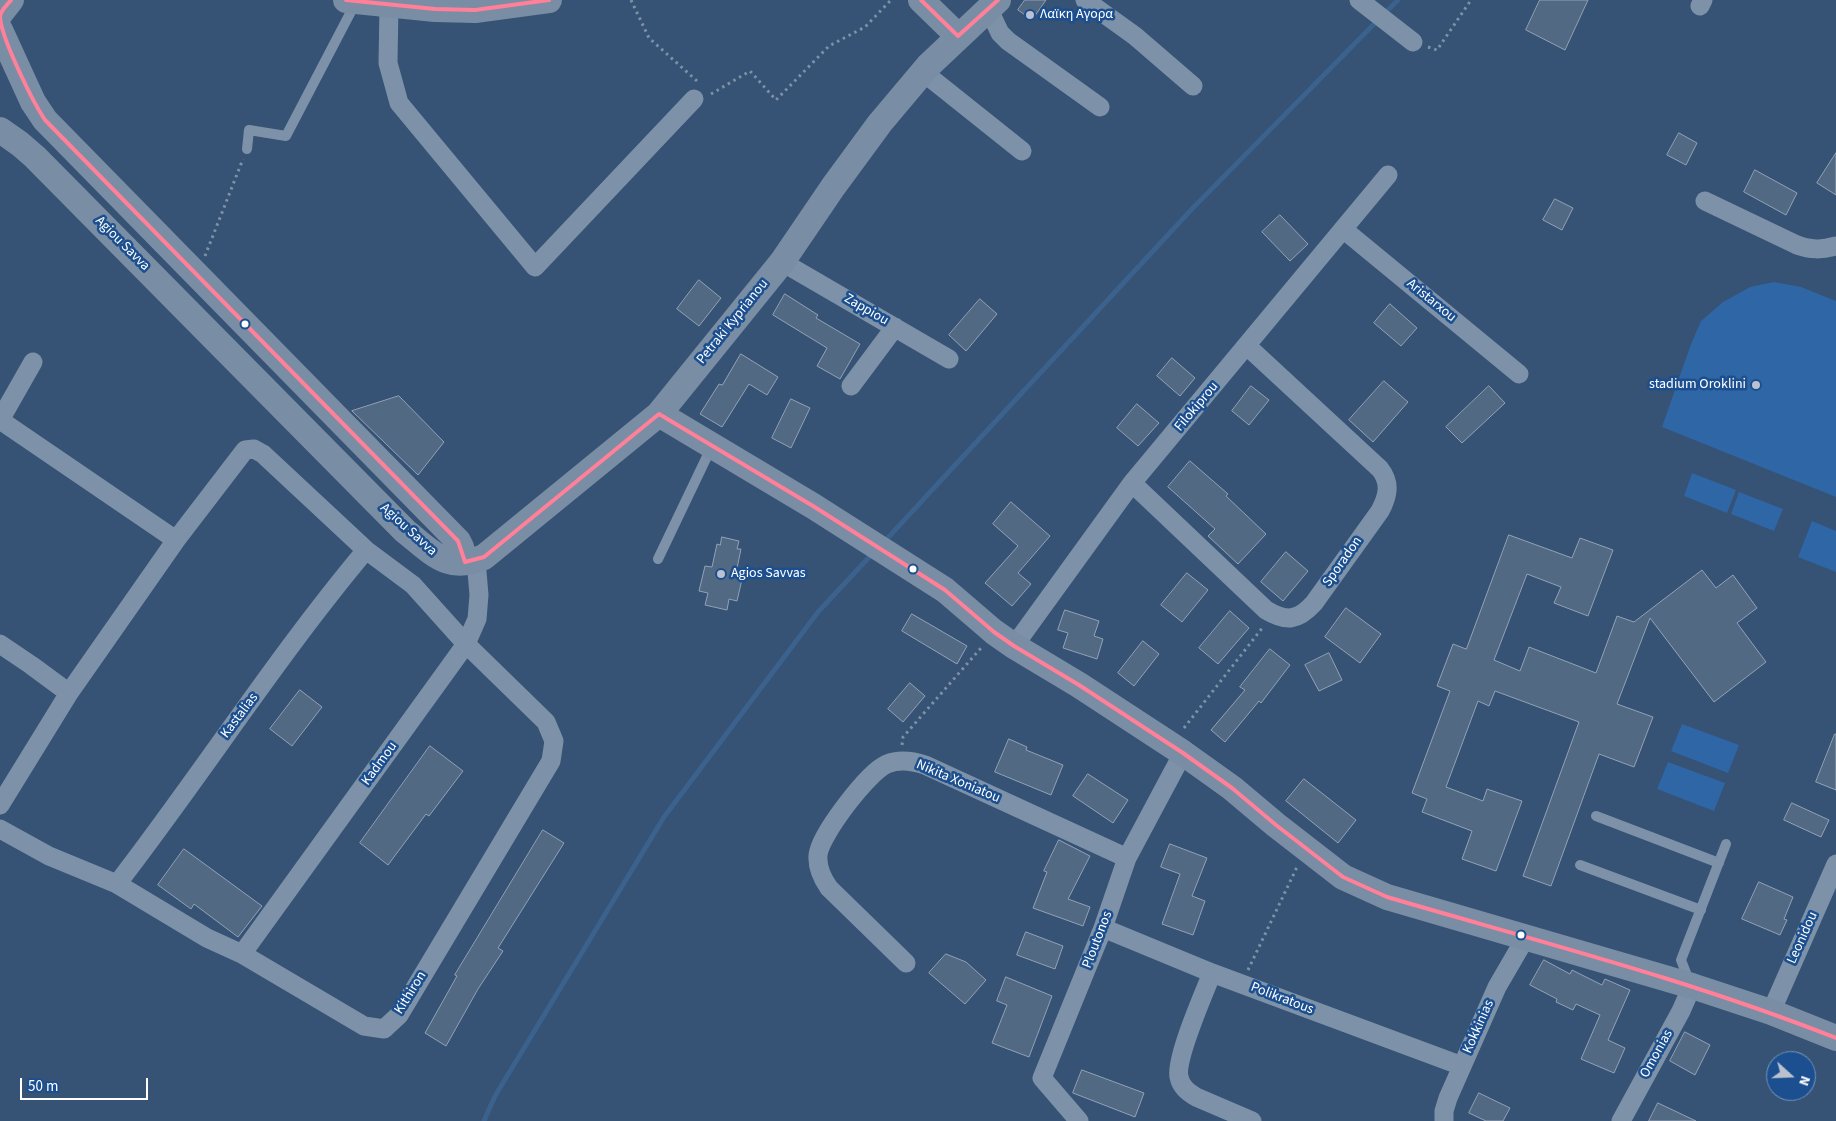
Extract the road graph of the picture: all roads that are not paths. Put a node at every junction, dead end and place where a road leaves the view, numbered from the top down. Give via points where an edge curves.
1 (12, 0) edge
2 (549, 0) edge
3 (921, 0) edge
4 (1085, 0) edge
5 (1359, 0) edge
6 (351, 1) edge
7 (389, 5) junction
8 (454, 5) edge
9 (993, 5) edge
10 (0, 14) edge
11 (0, 30) edge
12 (958, 36) junction
13 (1413, 42) road end
14 (923, 72) junction
15 (1193, 86) dead end
16 (702, 90) road end
17 (1100, 108) dead end
18 (0, 130) edge
19 (247, 149) road end
20 (1022, 150) dead end
21 (1388, 174) dead end
22 (1705, 201) dead end
23 (1343, 229) junction
24 (1836, 246) edge
25 (782, 262) junction
26 (895, 327) junction
27 (1247, 346) junction
28 (949, 358) dead end
29 (34, 362) dead end
30 (1519, 374) dead end
31 (851, 386) dead end
32 (659, 414) junction
33 (0, 420) edge
34 (713, 446) junction
35 (1132, 483) junction
36 (176, 540) junction
37 (366, 550) junction
38 (658, 559) dead end
39 (471, 561) junction
40 (1004, 639) junction
41 (0, 644) edge
42 (466, 644) junction
43 (69, 693) junction
44 (1177, 749) junction
45 (0, 805) edge
46 (1596, 816) dead end
47 (0, 829) edge
48 (1726, 844) dead end
49 (1127, 858) junction
50 (1719, 863) junction
51 (1580, 865) dead end
52 (1834, 874) edge
53 (117, 884) junction
54 (1700, 910) junction
55 (1104, 928) junction
56 (1526, 937) junction
57 (242, 954) junction
58 (906, 963) dead end
59 (1212, 973) junction
60 (1692, 986) junction
61 (1771, 1012) junction
62 (1836, 1038) edge
63 (1462, 1066) junction
64 (1079, 1121) edge
65 (1252, 1121) edge
66 (1444, 1121) edge
67 (1621, 1121) edge

1 - 10 main road
2 - 8 main road via 475,10
3 - 12 main road
4 - 15 street
5 - 13 street
6 - 7 main road
6 - 19 lane via 286,136 249,130
7 - 8 main road
7 - 16 street via 388,63 399,104 535,267
9 - 12 main road, Petraki Kyprianou
9 - 17 street via 1000,33 1008,41
10 - 11 main road
11 - 39 main road, Agiou Savva via 44,120 458,541
12 - 14 main road, Petraki Kyprianou
14 - 20 street
14 - 25 main road, Petraki Kyprianou via 856,155
18 - 39 main road, Agiou Savva via 35,157 406,531 441,559
21 - 23 street, Filokiprou
22 - 24 street via 1811,250
23 - 27 street, Filokiprou
23 - 30 street, Aristarxou
25 - 26 street, Zappiou
25 - 32 main road, Petraki Kyprianou
26 - 28 street, Zappiou
26 - 31 street
27 - 35 street, Filokiprou
27 - 35 street, Sporadon via 1380,469 1387,483 1386,498 1380,510 1314,603 1304,614 1296,617 1288,619 1273,614 1258,604
29 - 33 street
32 - 34 main road
32 - 39 main road, Petraki Kyprianou via 484,557
33 - 36 street
34 - 38 lane
34 - 40 main road via 945,590
35 - 40 street, Filokiprou
36 - 37 street via 245,450 254,449
36 - 43 street
37 - 42 street via 413,585
37 - 53 street, Kastalias
39 - 42 street, Kadmou via 480,595 477,619
40 - 44 main road
41 - 43 street
42 - 57 street, Kadmou
42 - 57 street, Kithiron via 546,722 554,741 551,761 399,1015 384,1029 364,1026
43 - 45 street
44 - 49 street, Ploutonos
44 - 56 main road via 1232,788 1344,877 1387,897
46 - 50 lane
47 - 53 street, Kithiron via 49,856
48 - 50 lane
49 - 55 street, Ploutonos
49 - 58 street, Nikita Xoniatou via 925,765 900,761 887,764 868,778 825,835 818,862 828,888
50 - 54 lane
51 - 54 lane
52 - 61 street, Leonidou
53 - 57 street, Kithiron via 208,938
54 - 60 lane via 1681,960
55 - 59 street, Polikratous
55 - 64 street, Ploutonos via 1042,1078
56 - 60 main road
56 - 63 street, Kokkinias via 1497,987
59 - 63 street, Polikratous
59 - 65 street via 1179,1060 1179,1078 1196,1098
60 - 61 main road
60 - 67 street, Omonias
61 - 62 main road
63 - 66 street, Kokkinias via 1448,1098

